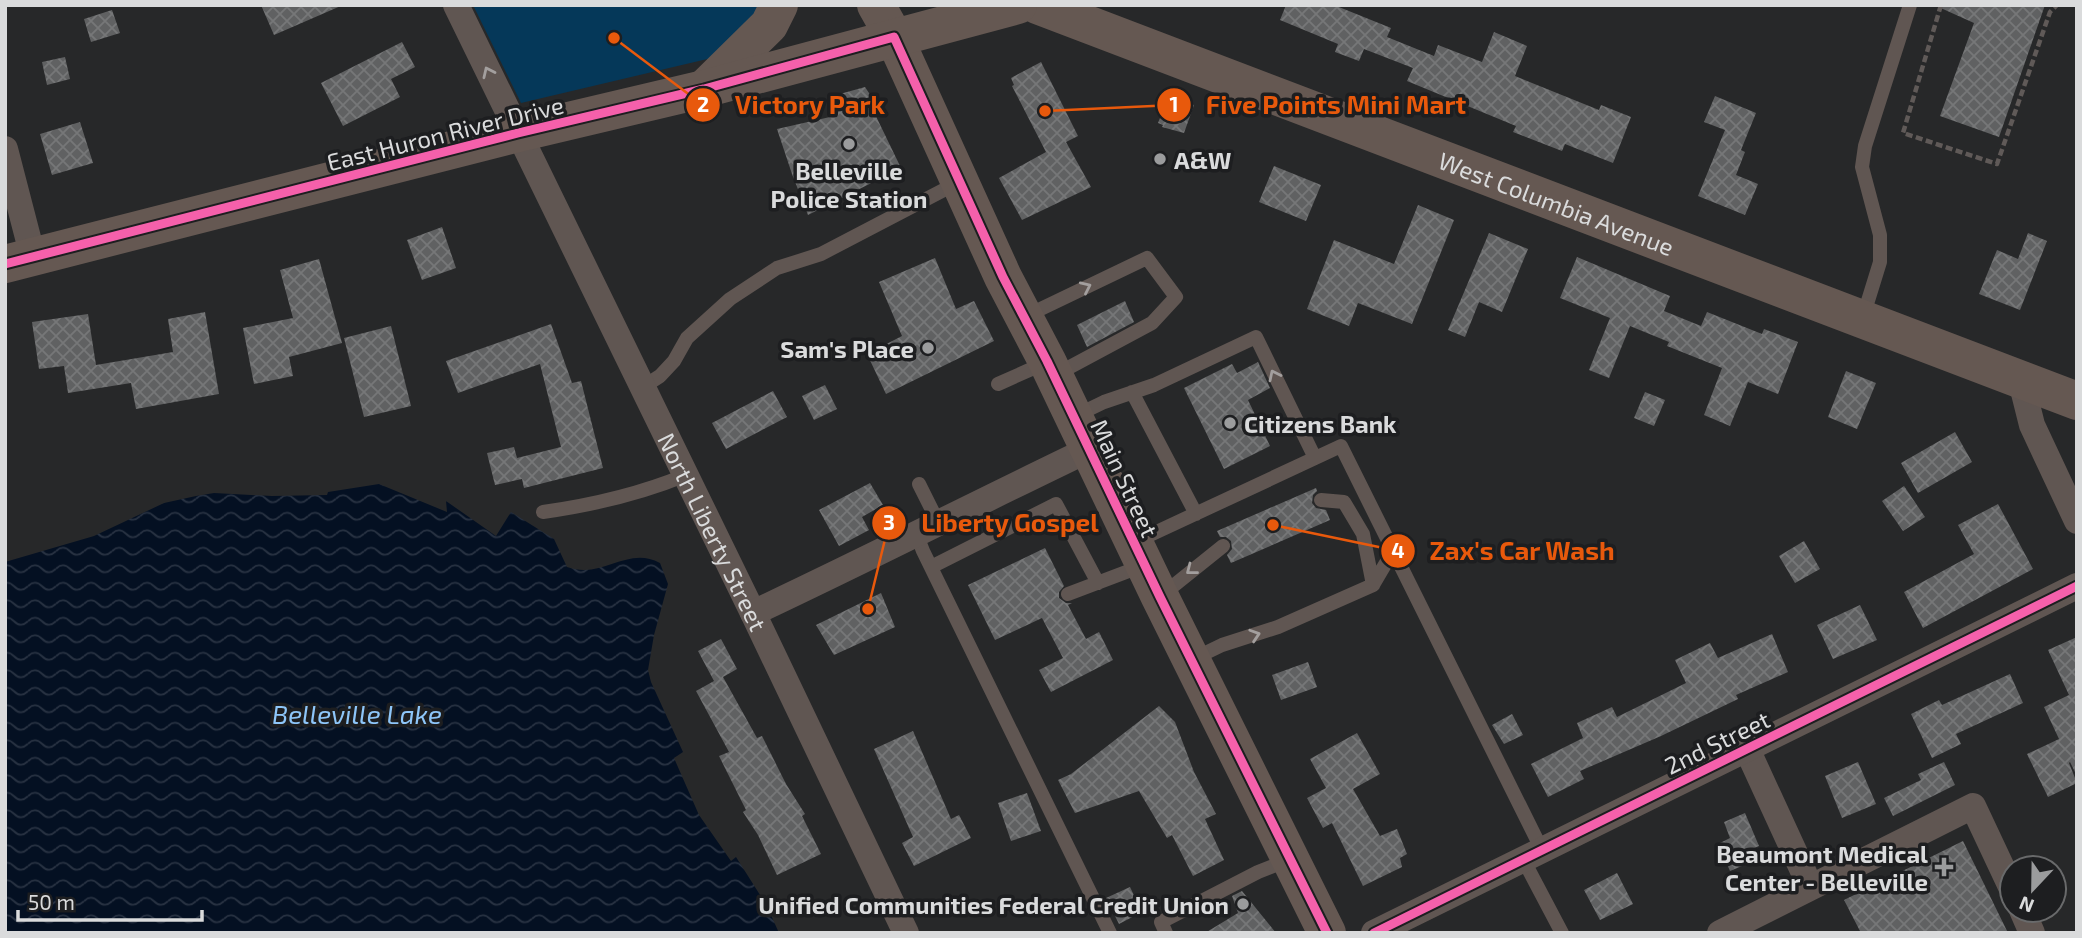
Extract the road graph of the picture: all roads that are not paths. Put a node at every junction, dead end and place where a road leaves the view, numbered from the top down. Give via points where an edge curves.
1 (456, 5) edge
2 (779, 5) edge
3 (1018, 5) edge
4 (1037, 5) edge
5 (1910, 5) edge
6 (885, 21) edge
7 (704, 89) junction
8 (518, 134) junction
9 (5, 149) edge
10 (959, 181) junction
11 (19, 261) edge
12 (1025, 317) junction
13 (1863, 319) junction
14 (1051, 368) junction
15 (2021, 381) junction
16 (998, 384) dead end
17 (643, 387) junction
18 (1132, 392) junction
19 (2077, 401) edge
20 (1082, 433) junction
21 (1315, 458) junction
22 (686, 475) junction
23 (919, 484) dead end
24 (1321, 500) dead end
25 (543, 512) dead end
26 (1196, 514) junction
27 (2077, 521) edge
28 (927, 528) junction
29 (1223, 545) dead end
30 (1393, 551) junction
31 (931, 567) junction
32 (1146, 568) junction
33 (1098, 583) junction
34 (1373, 585) junction
35 (2077, 586) edge
36 (1068, 594) dead end
37 (753, 612) junction
38 (1191, 660) junction
39 (1747, 749) junction
40 (1532, 855) junction
41 (1290, 859) junction
42 (1998, 859) edge
43 (1810, 886) junction
44 (906, 933) edge
45 (1110, 933) edge
46 (1166, 933) edge
47 (1327, 933) edge
48 (1374, 933) edge
49 (1562, 933) edge
50 (1720, 933) edge

8 -> 1 street, North Liberty Street
2 - 7 main road via 769,25
3 - 6 main road, East Huron River Drive
4 - 13 main road, West Columbia Avenue
5 - 13 lane via 1865,146 1862,167 1880,236 1880,262
6 - 7 main road, East Huron River Drive
6 - 10 main road, Main Street
7 - 8 main road, East Huron River Drive
8 - 11 main road, East Huron River Drive
8 - 17 street, North Liberty Street
9 - 11 street
10 - 12 main road, Main Street
10 - 17 lane via 821,254 777,268 730,299 687,338 660,376
12 - 14 main road, Main Street
12 -> 14 lane via 1147,258 1176,297 1152,323
13 - 15 main road, West Columbia Avenue
14 - 16 lane
14 - 20 main road, Main Street
15 - 19 main road, West Columbia Avenue
15 - 27 street via 2032,425
17 - 22 street, North Liberty Street
18 - 20 lane via 1104,402
21 -> 18 lane via 1256,337
18 - 26 lane
20 - 28 street
20 - 32 main road, Main Street
21 - 26 lane
21 - 30 lane via 1341,446
22 - 25 lane via 623,497
22 - 37 street, North Liberty Street
23 - 28 lane
24 - 34 lane via 1344,502 1363,534
26 - 32 lane
28 - 31 lane
28 - 37 street
29 -> 32 lane
30 - 34 lane
30 - 40 lane
31 - 33 lane via 1056,504
31 - 45 lane
32 - 33 lane
32 - 38 main road, Main Street
33 - 36 lane
38 -> 34 lane
35 - 39 street, 2nd Street
37 - 44 street, North Liberty Street
38 - 41 main road, Main Street
39 - 40 street, 2nd Street
39 - 43 street
40 - 48 street, 2nd Street
40 - 49 lane
41 - 46 lane via 1161,922
41 - 47 main road, Main Street
42 - 43 street via 1973,806
43 - 50 street

